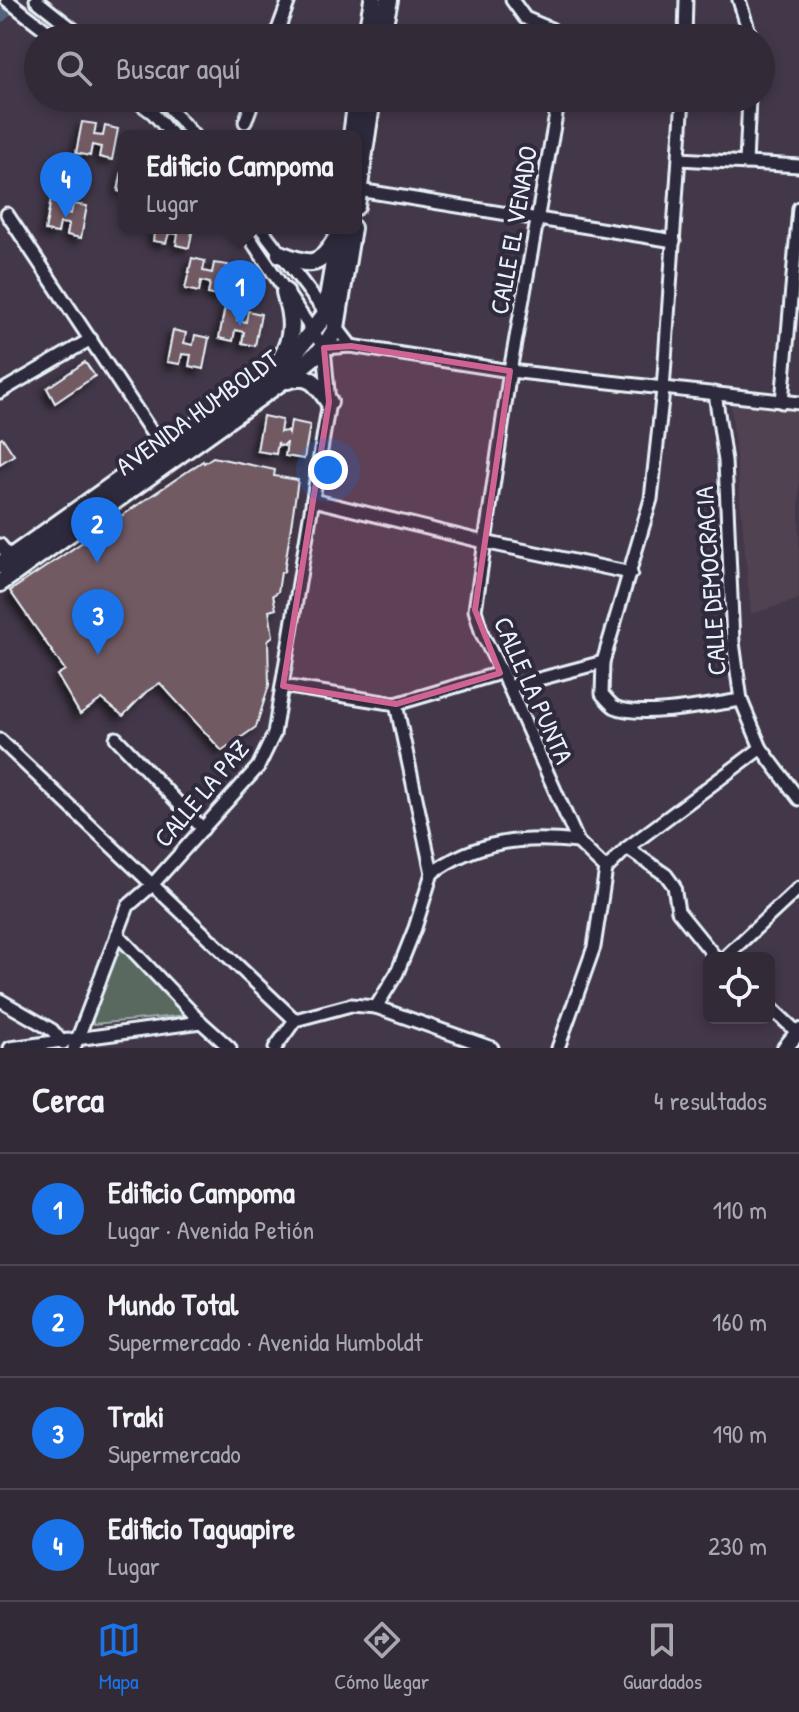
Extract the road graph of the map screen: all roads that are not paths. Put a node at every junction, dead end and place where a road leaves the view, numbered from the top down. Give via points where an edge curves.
1 (7, 0) edge
2 (36, 0) edge
3 (289, 0) edge
4 (373, 0) edge
5 (389, 0) edge
6 (512, 0) edge
7 (686, 0) edge
8 (739, 0) edge
9 (38, 24) edge
10 (66, 24) edge
11 (280, 24) edge
12 (369, 24) edge
13 (384, 24) edge
14 (539, 24) edge
15 (685, 24) edge
16 (747, 24) edge
17 (152, 112) edge
18 (173, 112) edge
19 (249, 112) edge
20 (370, 112) edge
21 (556, 112) edge
22 (682, 112) edge
23 (748, 112) edge
24 (245, 122) dead end
25 (168, 130) edge
26 (189, 130) edge
27 (680, 159) junction
28 (746, 163) junction
29 (362, 165) edge
30 (799, 166) edge
31 (362, 199) edge
32 (799, 208) edge
33 (7, 214) dead end
34 (537, 220) junction
35 (247, 234) edge
36 (265, 234) edge
37 (340, 234) edge
38 (343, 234) edge
39 (674, 241) junction
40 (280, 254) junction
41 (796, 274) edge
42 (285, 292) junction
43 (330, 322) junction
44 (314, 332) junction
45 (91, 339) junction
46 (351, 346) junction
47 (324, 348) junction
48 (510, 371) junction
49 (276, 378) junction
50 (663, 390) junction
51 (0, 392) edge
52 (715, 393) junction
53 (329, 402) junction
54 (782, 402) junction
55 (799, 403) edge
56 (167, 455) junction
57 (313, 500) junction
58 (484, 542) junction
59 (3, 556) edge
60 (631, 573) junction
61 (0, 583) edge
62 (603, 662) junction
63 (500, 673) junction
64 (283, 686) junction
65 (509, 687) junction
66 (741, 700) junction
67 (396, 704) junction
68 (116, 738) dead end
69 (0, 740) edge
70 (761, 748) junction
71 (799, 799) edge
72 (203, 829) junction
73 (578, 842) junction
74 (627, 848) junction
75 (606, 869) junction
76 (432, 873) junction
77 (151, 886) junction
78 (799, 888) edge
79 (117, 934) junction
80 (711, 952) edge
81 (730, 952) edge
82 (0, 1000) edge
83 (376, 1007) junction
84 (775, 1011) edge
85 (295, 1020) junction
86 (201, 1022) junction
87 (799, 1032) edge
88 (71, 1044) edge
89 (10, 1048) edge
90 (230, 1048) edge
91 (275, 1048) edge
92 (492, 1048) edge
93 (558, 1048) edge
94 (785, 1048) edge

1 - 9 street
2 - 10 street
3 - 11 street
4 - 12 main road
5 - 13 main road
6 - 14 street via 525,18
7 - 15 street
8 - 16 street
17 - 25 street
18 - 26 street
19 - 24 street
20 - 29 main road
21 - 34 street, CALLE EL VENADO
22 - 27 street
23 - 28 street
27 - 28 street
27 - 39 street
28 - 30 street
31 - 34 street
32 - 41 street
33 - 45 street
34 - 39 street
34 - 48 street, CALLE EL VENADO
35 - 42 street
36 - 40 street
37 - 40 main road via 314,263
38 - 43 main road
39 - 50 street
40 - 43 street
41 - 54 street
42 - 44 street
42 - 49 main road via 292,332
43 - 44 main road, AVENIDA HUMBOLDT
43 - 46 street
43 - 47 main road, AVENIDA HUMBOLDT
44 - 47 street
44 - 49 main road, AVENIDA HUMBOLDT
45 - 51 street
45 - 56 street
46 - 47 street
46 - 48 street
47 - 49 main road, AVENIDA HUMBOLDT
47 - 53 street, CALLE LA PAZ
48 - 50 street
48 - 58 street, CALLE LA PUNTA
49 - 53 main road via 308,377
49 - 56 main road, AVENIDA HUMBOLDT
50 - 52 street
50 - 60 street via 651,499
52 - 54 street
52 - 66 street, CALLE DEMOCRACIA via 725,461 733,642
53 - 57 street, CALLE LA PAZ
54 - 55 street
56 - 59 main road, AVENIDA HUMBOLDT
56 - 61 main road, AVENIDA HUMBOLDT
57 - 58 street
57 - 64 street, CALLE LA PAZ
58 - 60 street
58 - 63 street, CALLE LA PUNTA via 475,610
60 - 62 street
62 - 65 street
62 - 66 street via 602,694 613,706 678,710
63 - 65 street, CALLE LA PUNTA
63 - 67 street
64 - 67 street
64 - 72 street, CALLE LA PAZ via 274,734 258,767
65 - 73 street, CALLE LA PUNTA
66 - 70 street, CALLE DEMOCRACIA
67 - 76 street
68 - 72 street
69 - 77 street
70 - 71 street, CALLE DEMOCRACIA
70 - 74 street
72 - 77 street, CALLE LA PAZ
73 - 75 street, CALLE LA PUNTA
73 - 76 street via 548,839 485,846 455,856
74 - 75 street
74 - 80 street via 666,875 674,886 678,911
75 - 93 street via 594,947
76 - 83 street via 397,973
77 - 79 street, CALLE LA PAZ via 128,906
77 - 85 street
78 - 81 street
79 - 86 street
79 - 88 street, CALLE LA PAZ
82 - 88 street
83 - 85 street via 351,1005
83 - 92 street
84 - 87 street
85 - 91 street
86 - 88 street
86 - 90 street
87 - 94 street
88 - 89 street

